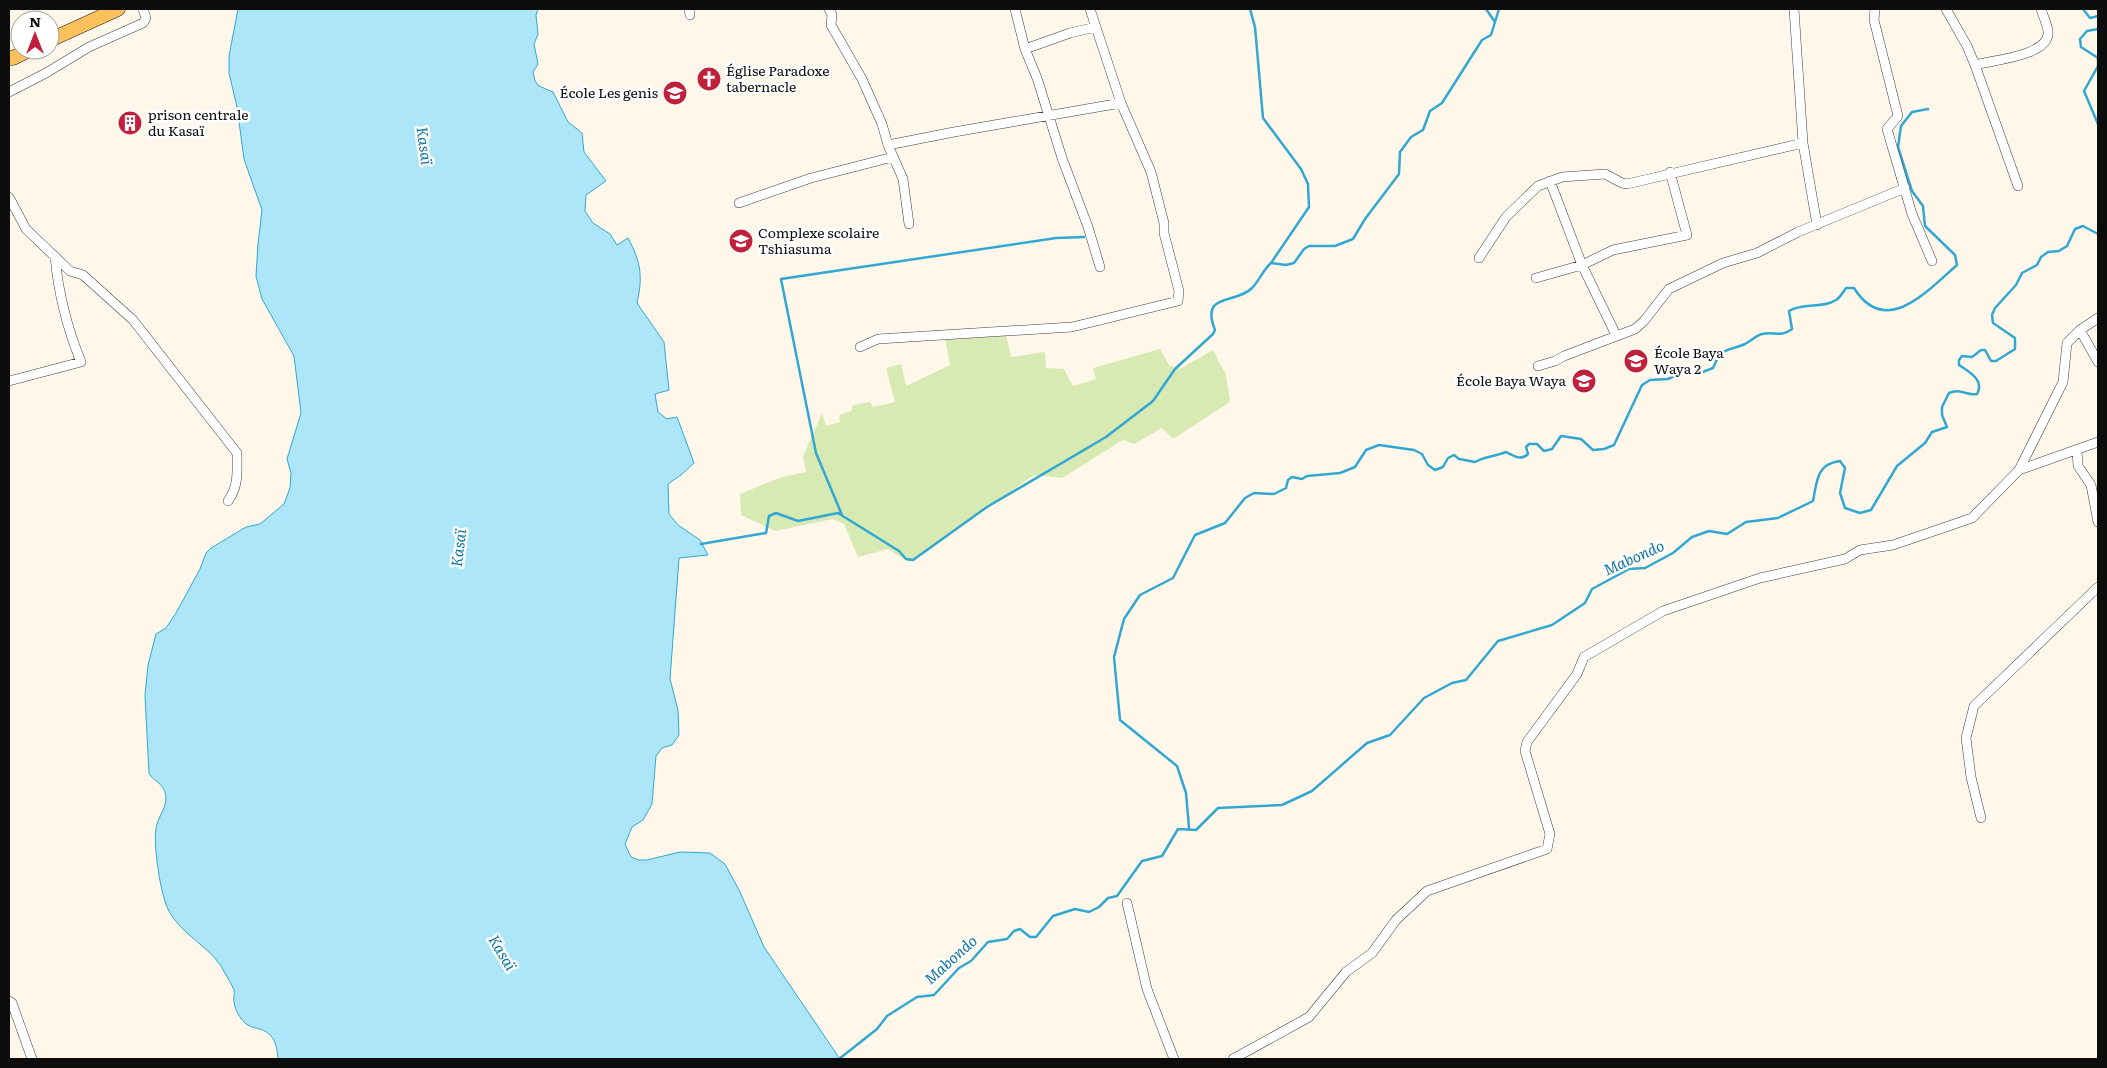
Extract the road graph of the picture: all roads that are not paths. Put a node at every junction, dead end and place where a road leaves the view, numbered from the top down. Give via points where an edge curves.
1 (118, 9) edge
2 (143, 9) edge
3 (829, 9) edge
4 (1015, 9) edge
5 (1090, 9) edge
6 (1794, 9) edge
7 (1875, 9) edge
8 (1946, 9) edge
9 (2041, 9) edge
10 (1096, 27) junction
11 (60, 35) edge
12 (1025, 49) junction
13 (1975, 65) junction
14 (9, 92) edge
15 (1121, 103) junction
16 (1048, 117) junction
17 (1802, 144) junction
18 (888, 146) junction
19 (893, 157) junction
20 (1670, 172) junction
21 (1550, 180) junction
22 (2018, 186) dead end
23 (1905, 188) junction
24 (9, 197) edge
25 (739, 203) dead end
26 (909, 224) dead end
27 (1817, 225) junction
28 (56, 256) junction
29 (1479, 258) dead end
30 (1932, 261) dead end
31 (1582, 265) junction
32 (1100, 267) dead end
33 (1536, 278) dead end
34 (2098, 318) edge
35 (2080, 330) junction
36 (1616, 335) junction
37 (860, 347) dead end
38 (2098, 362) edge
39 (1538, 366) dead end
40 (9, 381) edge
41 (2098, 442) edge
42 (2077, 450) junction
43 (2019, 470) junction
44 (228, 501) dead end
45 (2098, 522) edge
46 (2098, 587) edge
47 (1981, 818) dead end
48 (1127, 903) dead end
49 (9, 1001) edge
50 (32, 1059) edge
51 (1174, 1059) edge
52 (1233, 1059) edge

1 - 11 main road
2 - 14 street via 144,23 90,47
3 - 18 street via 831,25 862,79
4 - 12 street
5 - 10 street
6 - 17 street
7 - 23 street via 1874,20 1898,116 1887,129
8 - 13 street
9 - 13 street via 2048,38 2040,47 2030,54
10 - 12 street
10 - 15 street
12 - 16 street
13 - 22 street
15 - 16 street
15 - 37 street via 1151,172 1179,291 1178,301 1072,327 878,339
16 - 18 street
16 - 32 street
17 - 20 street
17 - 27 street
18 - 19 street
19 - 25 street via 811,178
19 - 26 street via 903,179
20 - 21 street via 1627,184 1605,174
20 - 31 street via 1687,235 1614,250
21 - 29 street via 1538,186 1506,217
21 - 31 street
23 - 27 street
23 - 30 street
24 - 28 street via 26,228
27 - 36 street via 1669,289 1635,329
28 - 40 street via 72,340 81,362
28 - 44 street via 70,271 84,275 133,320 237,453 238,476
31 - 33 street
31 - 36 street
34 - 35 street
35 - 38 street
35 - 43 street via 2067,343 2063,382
36 - 39 street
41 - 42 street
42 - 43 street
42 - 45 street via 2078,466 2091,485
43 - 52 street via 1972,518 1893,545 1860,550 1845,558 1760,578 1663,611 1584,657 1577,674 1527,742 1525,751 1550,834 1546,849 1428,891 1396,920 1372,953 1346,972 1309,1016
46 - 47 street via 1974,706 1966,738
48 - 51 street via 1146,989
49 - 50 street

